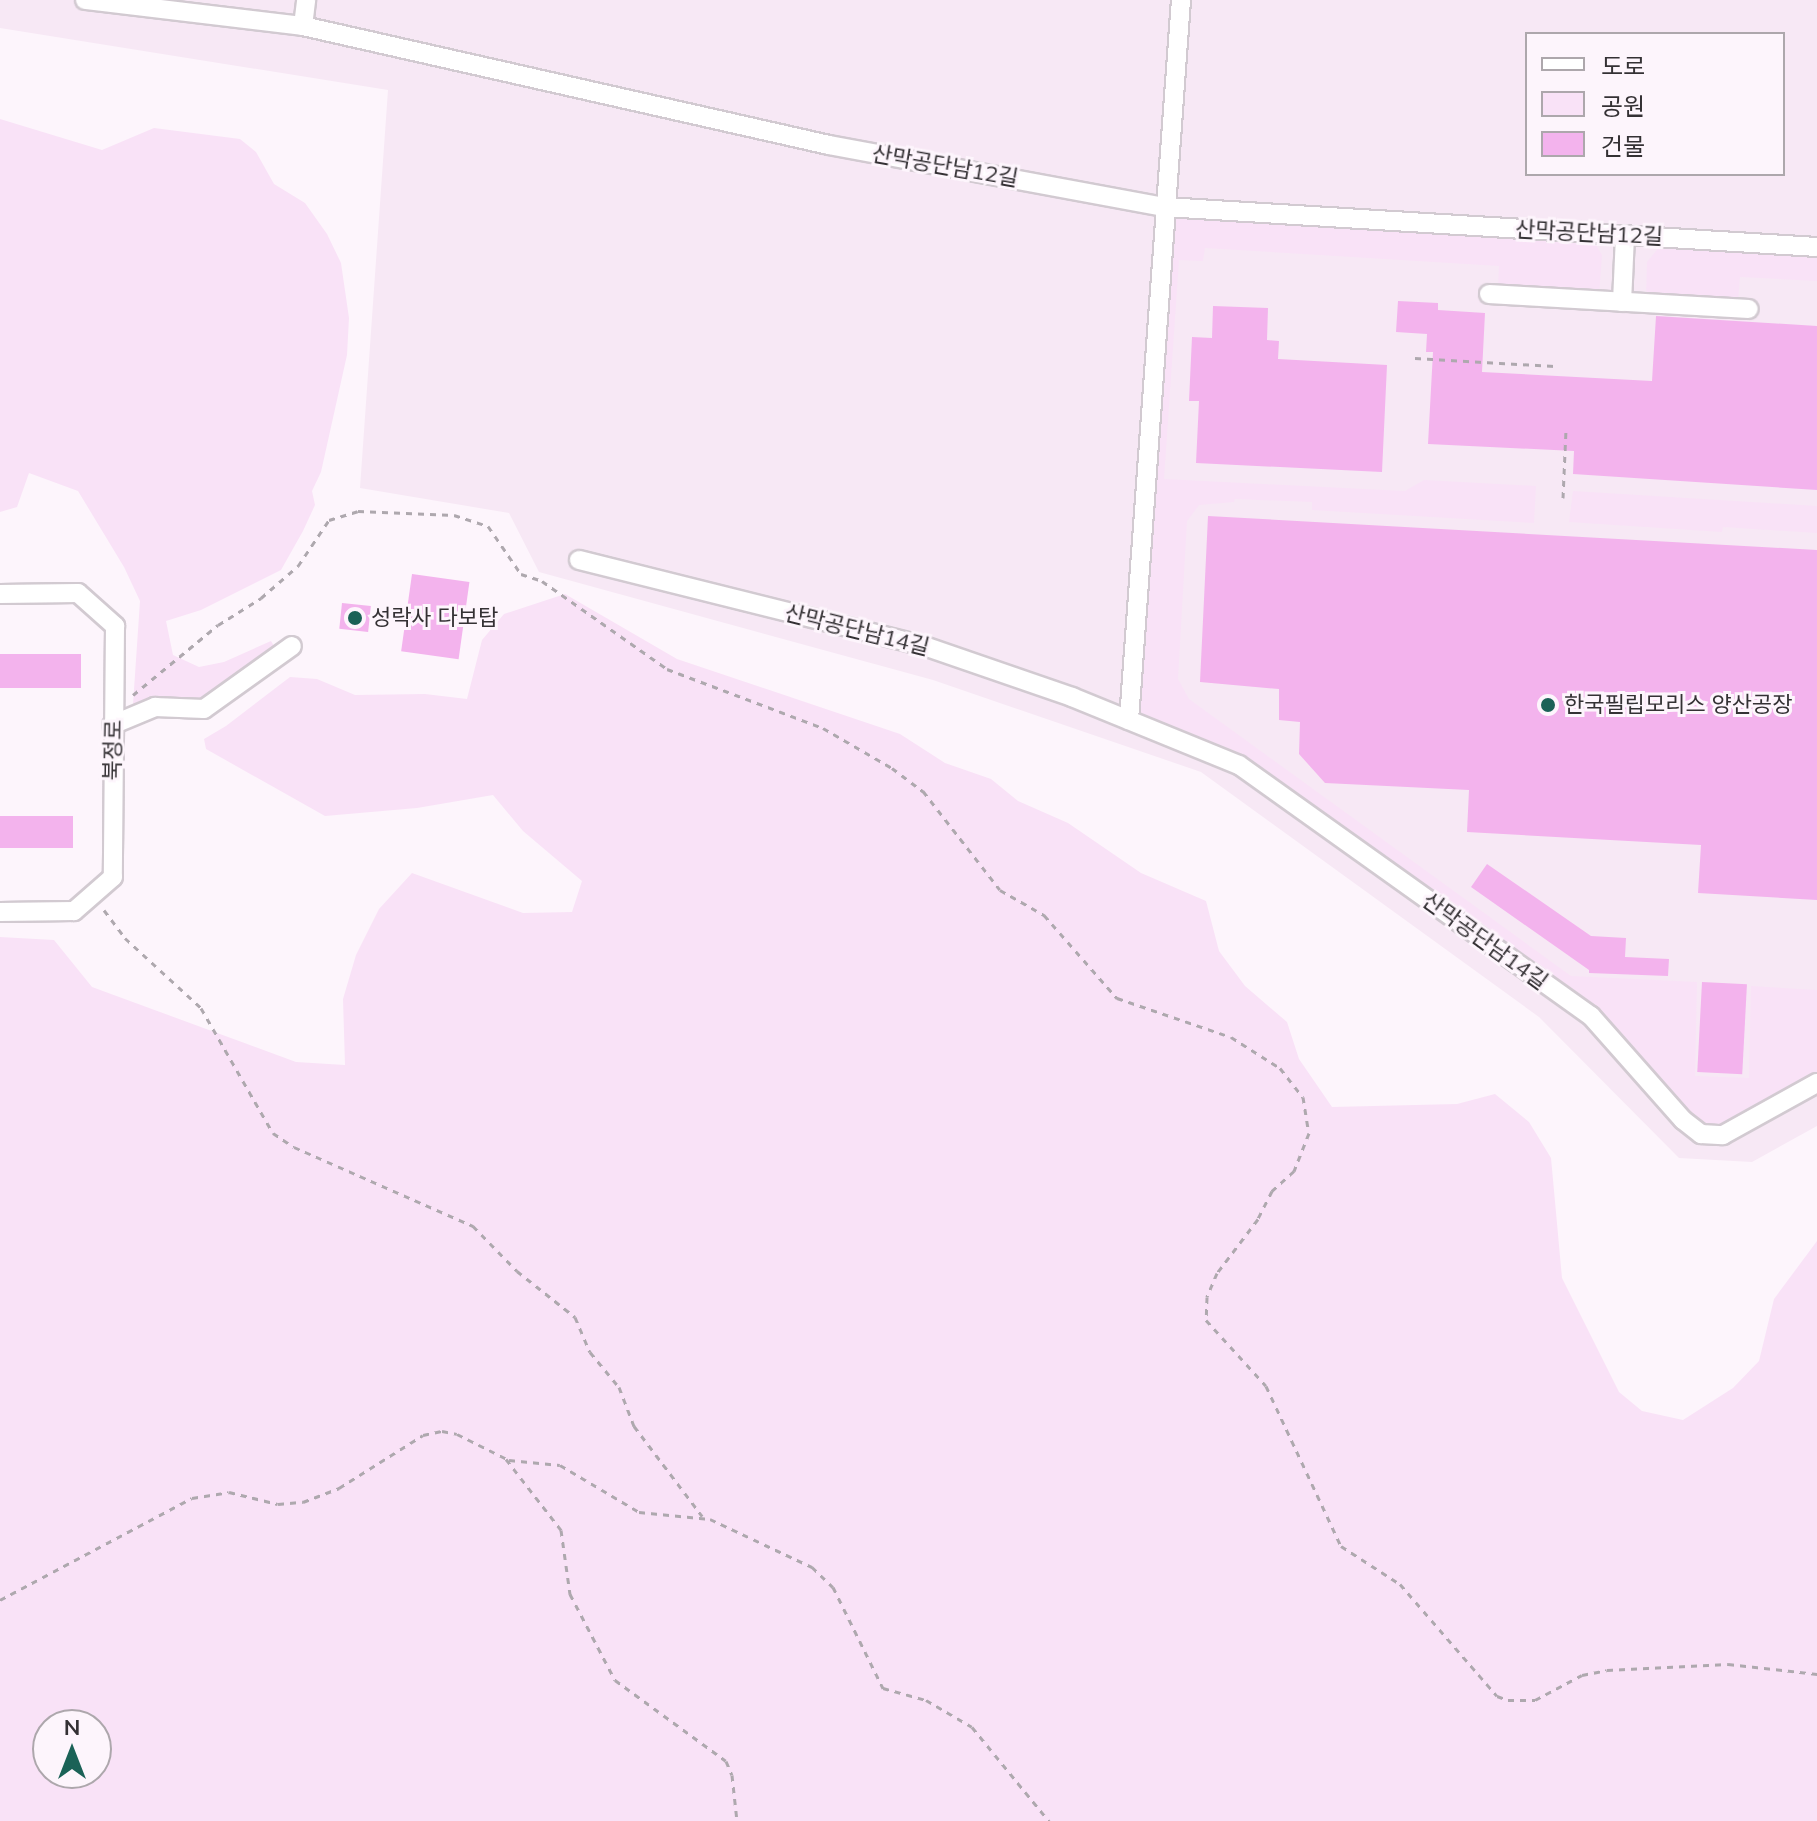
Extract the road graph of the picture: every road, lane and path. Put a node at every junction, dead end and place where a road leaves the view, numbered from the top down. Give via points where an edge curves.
1 (85, 0) edge
2 (306, 0) edge
3 (1181, 0) edge
4 (303, 26) junction
5 (1165, 207) junction
6 (1625, 236) junction
7 (1817, 247) edge
8 (1489, 294) dead end
9 (1622, 302) junction
10 (1749, 309) dead end
11 (1415, 358) dead end
12 (1555, 366) dead end
13 (1566, 428) dead end
14 (1563, 498) dead end
15 (579, 560) dead end
16 (0, 594) edge
17 (292, 646) dead end
18 (113, 717) junction
19 (1129, 720) junction
20 (92, 894) junction
21 (0, 912) edge
22 (1817, 1083) edge
23 (504, 1456) junction
24 (702, 1516) junction
25 (0, 1600) edge
26 (1817, 1674) edge
27 (737, 1821) edge
28 (1049, 1821) edge

1 - 4 street, 산막공단남12길
2 - 4 street
3 - 5 street
4 - 5 street, 산막공단남12길 via 829,145
5 - 6 street, 산막공단남12길
5 - 19 street
6 - 7 street, 산막공단남12길
6 - 9 street
8 - 9 street
9 - 10 street
11 - 12 path
13 - 14 path
15 - 19 street, 산막공단남14길 via 924,646
16 - 18 street, 북정로 via 78,593 115,626
17 - 18 street via 204,709 155,707
18 - 20 street, 북정로 via 113,877
18 - 26 path via 218,625 298,566 329,520 358,511 454,515 488,526 521,574 542,581 667,669 823,728 923,791 1000,890 1044,915 1117,998 1231,1037 1280,1068 1303,1097 1309,1133 1294,1171 1272,1191 1217,1273 1207,1297 1206,1320 1266,1386 1341,1546 1400,1584 1497,1696 1535,1700 1582,1675 1607,1670 1728,1664
19 - 22 street, 산막공단남14길 via 1239,765 1591,1016 1701,1134 1723,1135
20 - 21 street, 북정로 via 74,911
20 - 24 path via 125,938 201,1008 273,1133 473,1226 517,1271 575,1317 590,1352 619,1387 634,1426
23 - 24 path via 560,1465 639,1512
23 - 25 path via 477,1441 434,1431 339,1488 303,1502 278,1504 229,1492 192,1498
23 - 27 path via 561,1530 570,1594 615,1680 726,1761
24 - 28 path via 826,1577 881,1686 934,1704 972,1727

